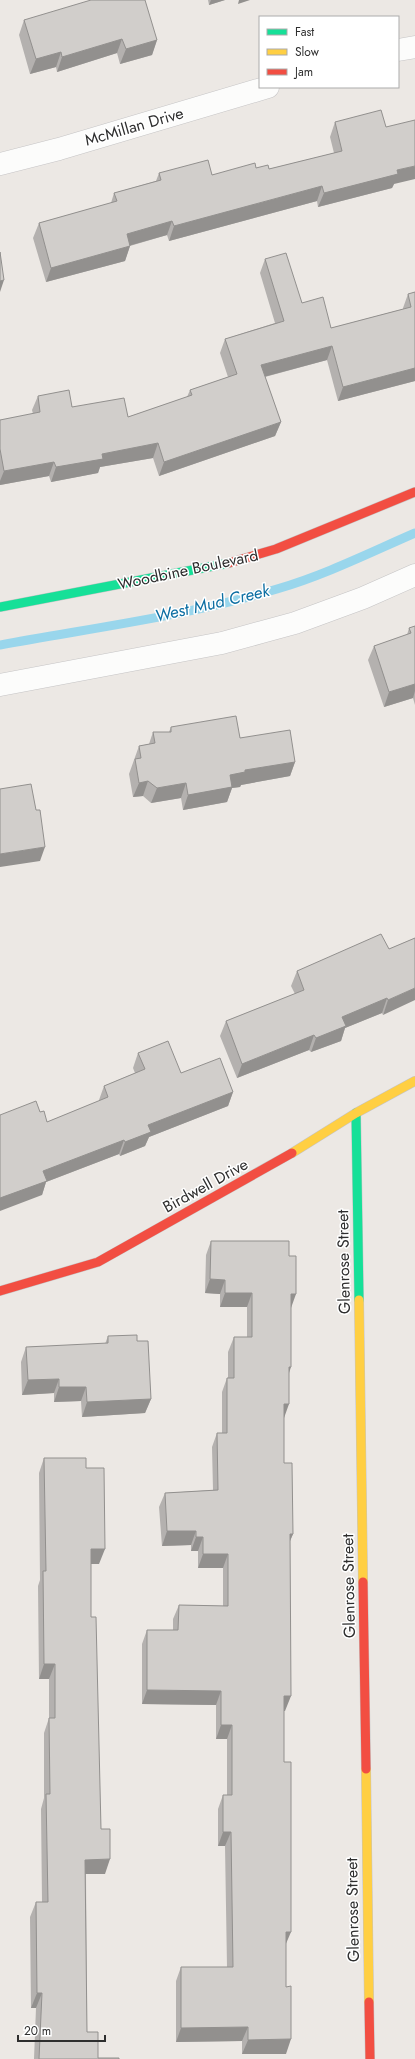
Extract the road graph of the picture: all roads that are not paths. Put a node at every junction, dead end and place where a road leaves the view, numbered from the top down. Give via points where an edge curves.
1 (415, 47) edge
2 (399, 50) edge
3 (265, 88) edge
4 (0, 164) edge
5 (415, 492) edge
6 (415, 575) edge
7 (0, 607) edge
8 (0, 685) edge
9 (415, 1081) edge
10 (356, 1113) junction
11 (0, 1291) edge
12 (370, 2059) edge

1 - 2 street
3 - 4 street, McMillan Drive
5 - 7 street, Woodbine Boulevard via 251,557
6 - 8 street via 363,598 295,623 222,643
9 - 10 street, Birdwell Drive
10 - 11 street, Birdwell Drive via 294,1152 98,1262
10 - 12 street, Glenrose Street

